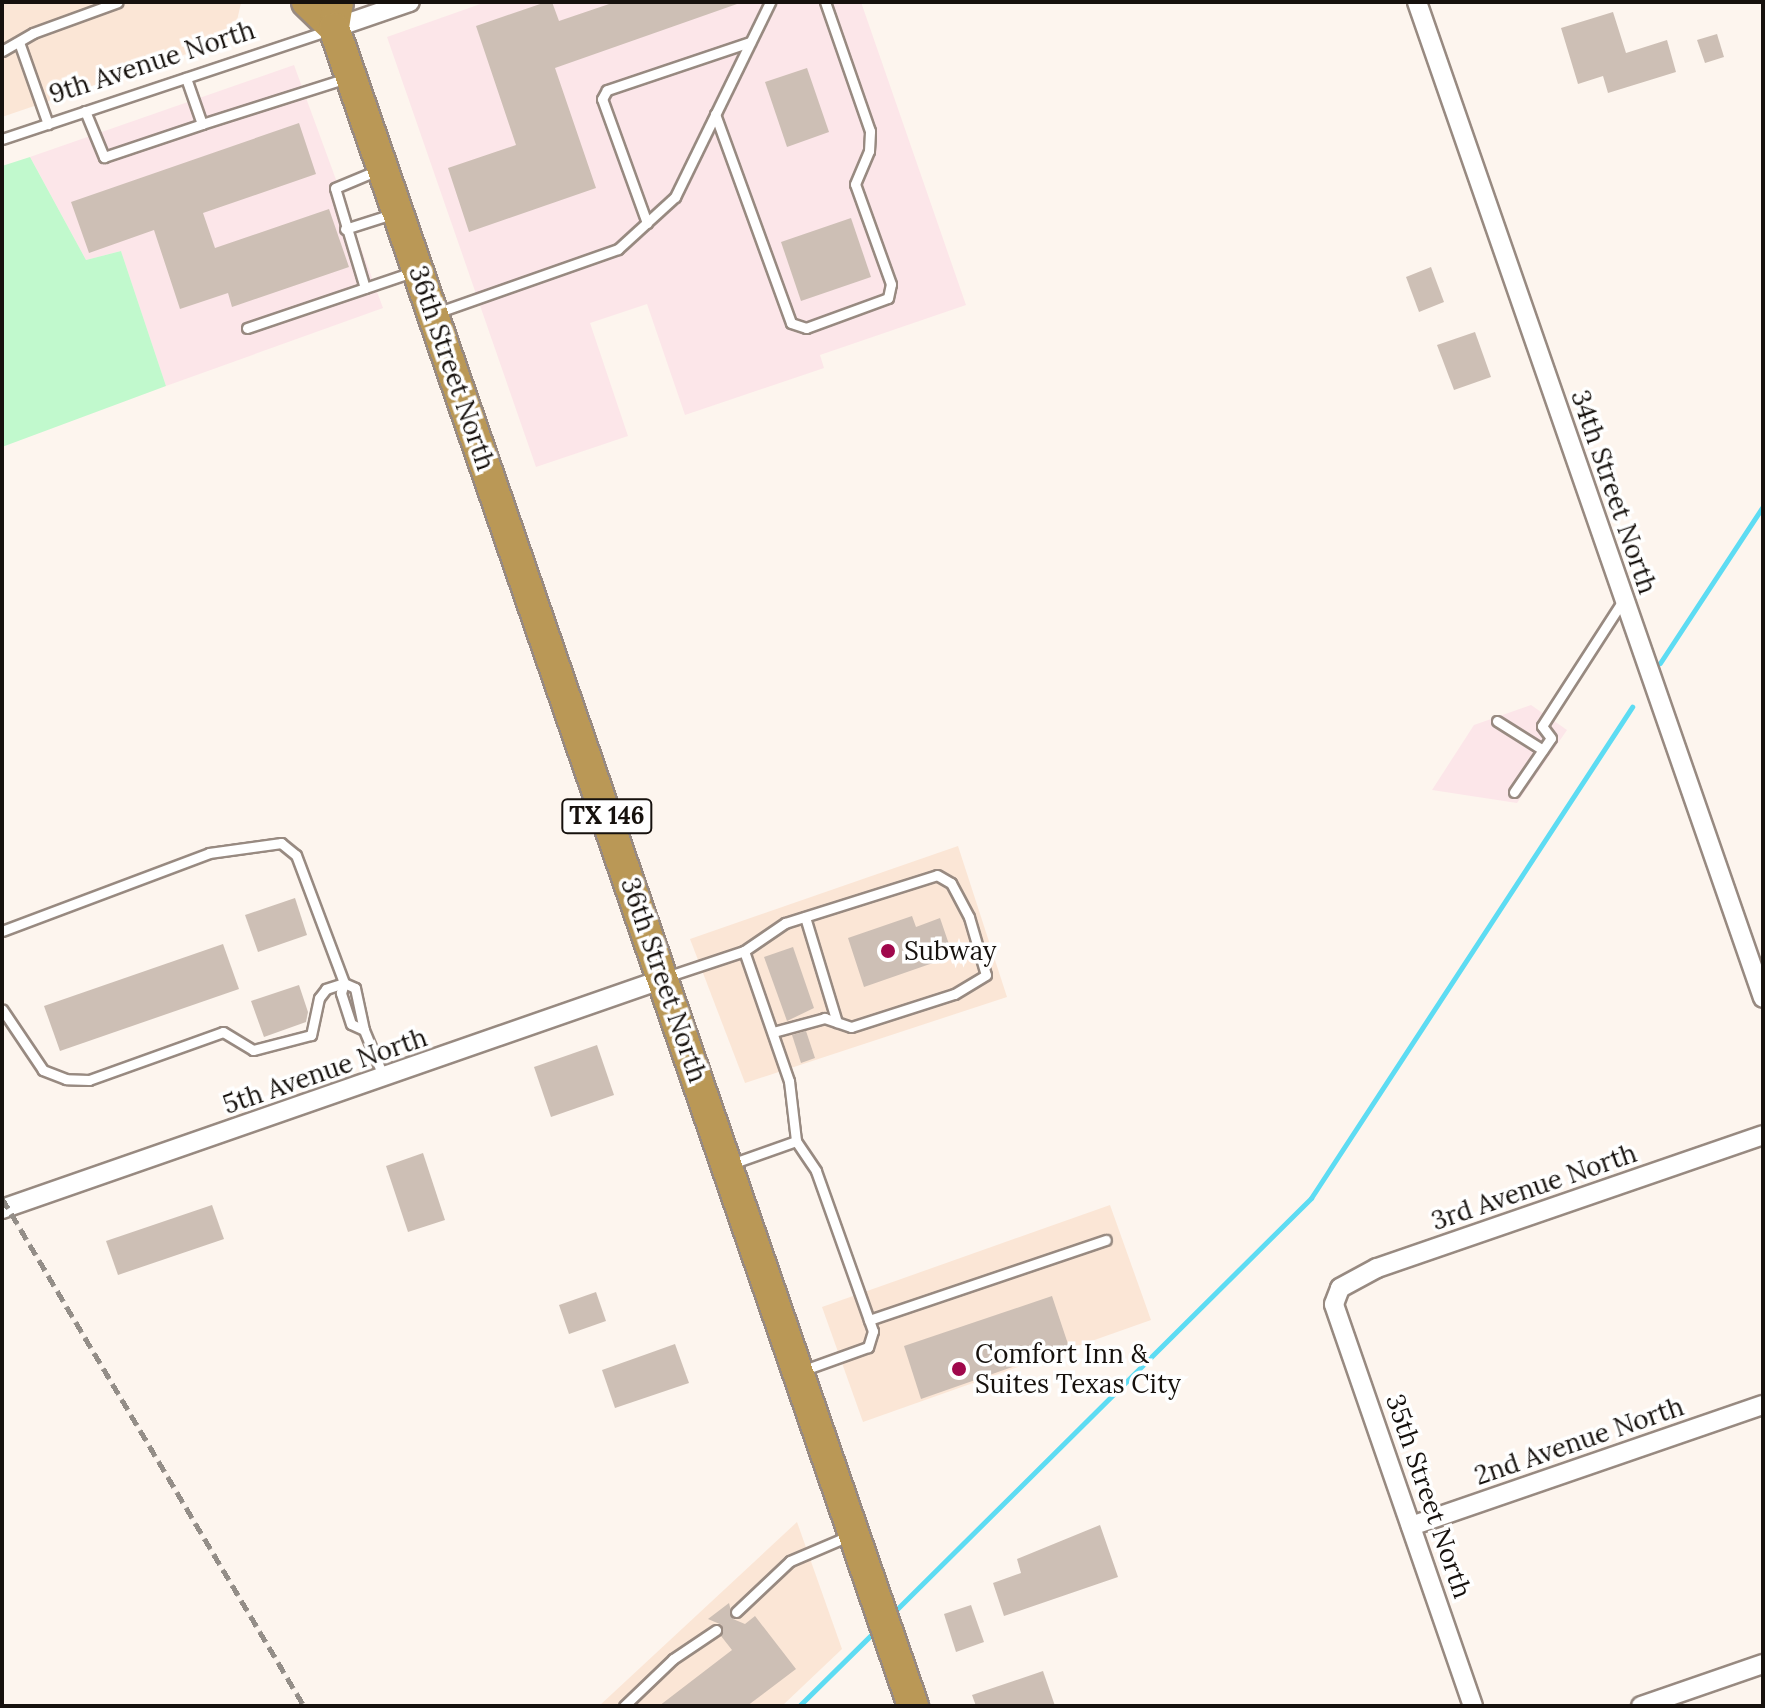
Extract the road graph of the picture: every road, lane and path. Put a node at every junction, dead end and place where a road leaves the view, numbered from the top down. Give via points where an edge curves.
1 (118, 2) edge
2 (307, 2) edge
3 (410, 2) edge
4 (770, 2) edge
5 (825, 2) edge
6 (1417, 2) edge
7 (336, 15) edge
8 (750, 42) junction
9 (20, 45) junction
10 (2, 51) edge
11 (351, 77) junction
12 (186, 78) junction
13 (85, 111) junction
14 (715, 114) junction
15 (48, 124) junction
16 (202, 124) junction
17 (2, 139) edge
18 (383, 169) junction
19 (397, 212) junction
20 (647, 223) junction
21 (345, 229) junction
22 (418, 270) junction
23 (365, 288) junction
24 (433, 315) junction
25 (247, 328) dead end
26 (1624, 599) junction
27 (1497, 721) dead end
28 (1543, 750) junction
29 (1514, 792) dead end
30 (805, 917) junction
31 (2, 931) edge
32 (744, 951) junction
33 (663, 979) junction
34 (344, 983) junction
35 (1763, 998) edge
36 (2, 1009) edge
37 (837, 1022) junction
38 (364, 1030) junction
39 (773, 1032) junction
40 (384, 1078) junction
41 (1763, 1135) edge
42 (796, 1141) junction
43 (727, 1165) junction
44 (2, 1209) edge
45 (1106, 1240) dead end
46 (1334, 1304) joint
47 (869, 1320) junction
48 (798, 1372) junction
49 (1763, 1405) edge
50 (1411, 1526) junction
51 (854, 1533) junction
52 (736, 1612) dead end
53 (716, 1630) dead end
54 (1763, 1664) edge
55 (624, 1706) edge
56 (913, 1706) edge
57 (1473, 1706) edge
58 (1641, 1706) edge

1 - 9 lane via 33,33
2 - 7 highway, TX 146
3 - 7 street, 9th Avenue North
4 - 8 lane
5 - 14 lane via 870,131 869,151 855,184 891,284 888,298 806,328 791,323
6 - 26 street, 34th Street North
7 - 11 highway, 36th Street North / TX 146
7 - 12 lane, 9th Avenue North
8 - 14 lane
8 - 20 lane via 607,90 602,99
9 - 10 lane
9 - 15 lane
11 - 16 lane
11 - 18 highway, 36th Street North / TX 146
12 - 13 lane, 9th Avenue North
12 - 16 lane
13 - 15 lane, 9th Avenue North
13 - 16 lane via 104,157
14 - 20 lane via 675,197
15 - 17 lane, 9th Avenue North
18 - 19 highway, 36th Street North / TX 146
18 - 21 lane via 335,188
19 - 21 lane
19 - 22 highway, 36th Street North / TX 146
20 - 24 lane via 618,249
21 - 23 lane
22 - 23 lane
22 - 24 highway, 36th Street North / TX 146
23 - 25 lane
24 - 33 highway, 36th Street North / TX 146
26 - 28 lane via 1542,726 1551,738
26 - 35 street, 34th Street North
27 - 28 lane
28 - 29 lane
30 - 32 lane via 785,923
30 - 37 lane
30 - 37 lane via 937,875 951,883 969,917 986,975 954,994 851,1027
31 - 34 lane via 209,853 281,843 296,855
32 - 33 lane
32 - 39 lane
33 - 40 street, 5th Avenue North
33 - 43 highway, 36th Street North / TX 146
34 - 36 lane via 326,989 319,998 311,1035 253,1050 223,1032 89,1080 43,1070
34 - 38 lane via 355,988
34 - 38 lane via 351,1024
37 - 39 lane via 825,1018
38 - 40 lane
39 - 42 lane via 789,1081
40 - 44 street, 5th Avenue North
41 - 46 street, 3rd Avenue North via 1377,1268 1340,1288
42 - 43 lane
42 - 47 lane via 816,1171
43 - 48 highway, 36th Street North / TX 146
45 - 47 lane
46 - 50 street, 35th Street North
47 - 48 lane via 873,1331 868,1347
48 - 51 highway, 36th Street North / TX 146
49 - 50 street, 2nd Avenue North
50 - 57 street, 35th Street North
51 - 52 lane via 790,1561
51 - 56 highway, 36th Street North / TX 146
53 - 55 lane via 673,1659
54 - 58 street

